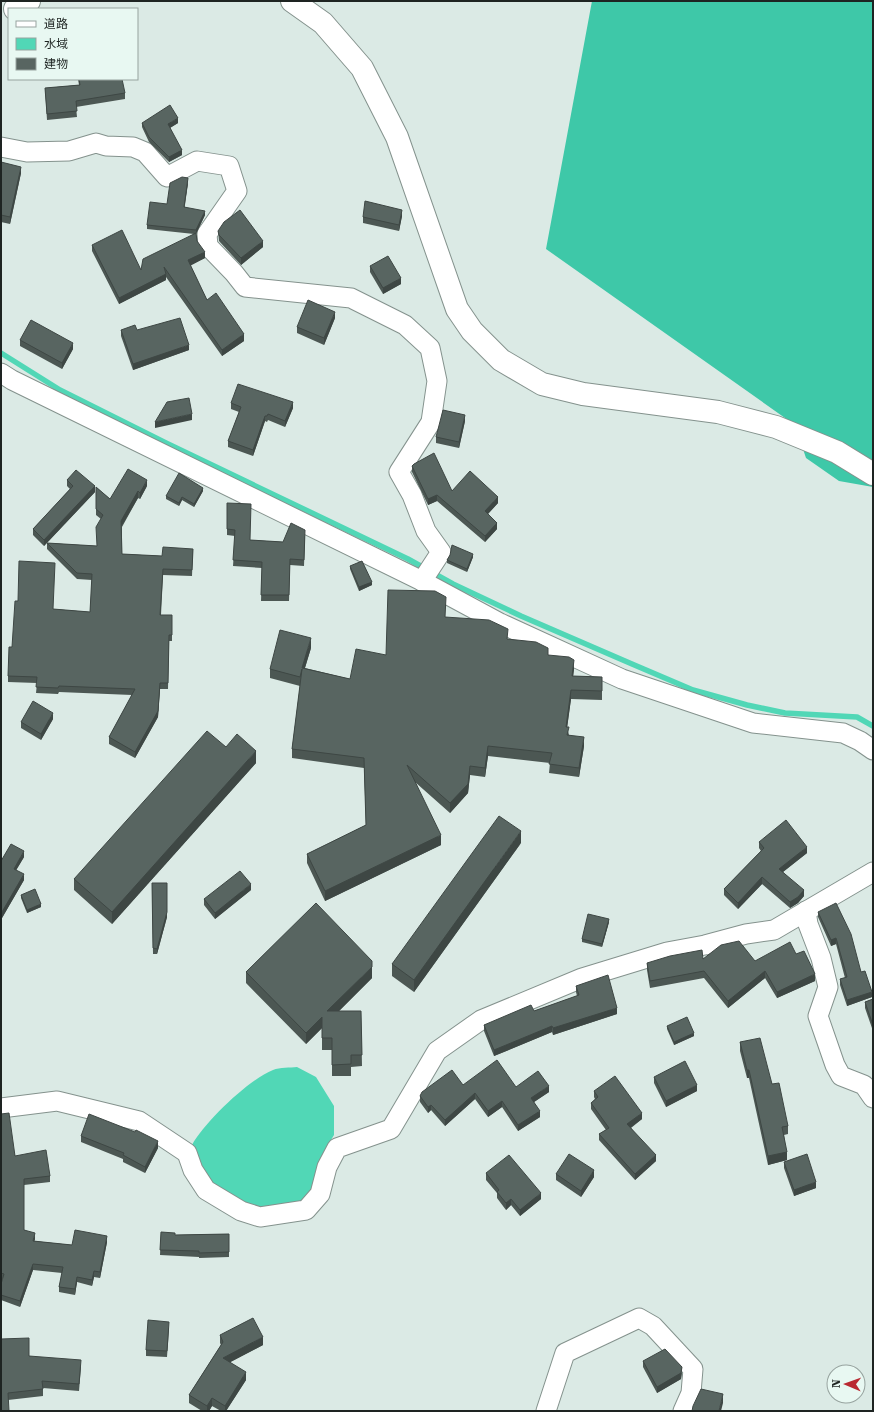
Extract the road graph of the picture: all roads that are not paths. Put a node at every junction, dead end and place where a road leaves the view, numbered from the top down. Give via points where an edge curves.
1 (29, 1) edge
2 (292, 1) edge
3 (17, 8) edge
4 (1, 147) edge
5 (1, 373) edge
6 (873, 474) edge
7 (422, 581) junction
8 (873, 750) edge
9 (873, 872) edge
10 (806, 911) junction
11 (873, 1098) edge
12 (1, 1108) edge
13 (546, 1411) edge
14 (683, 1411) edge

1 - 3 street
2 - 6 street via 323,23 362,68 397,137 457,309 472,331 501,360 542,384 583,394 718,412 776,427 838,452
4 - 7 street via 27,152 69,151 96,143 133,147 145,152 167,177 197,162 229,166 237,191 207,234 208,246 245,287 351,298 405,325 430,348 437,381 431,422 399,472 412,495 426,531 441,552
5 - 7 street
7 - 8 street via 500,623 622,679 753,723 843,733
9 - 10 street
10 - 11 street via 828,987 818,1016 835,1065 841,1076 864,1085
10 - 12 street via 774,930 667,952 582,978 482,1020 437,1051 391,1129 337,1148 327,1167 320,1194 306,1210 260,1217 241,1211 206,1190 193,1170 187,1153 139,1121 57,1101
13 - 14 street via 566,1353 639,1318 654,1326 693,1369 691,1393

